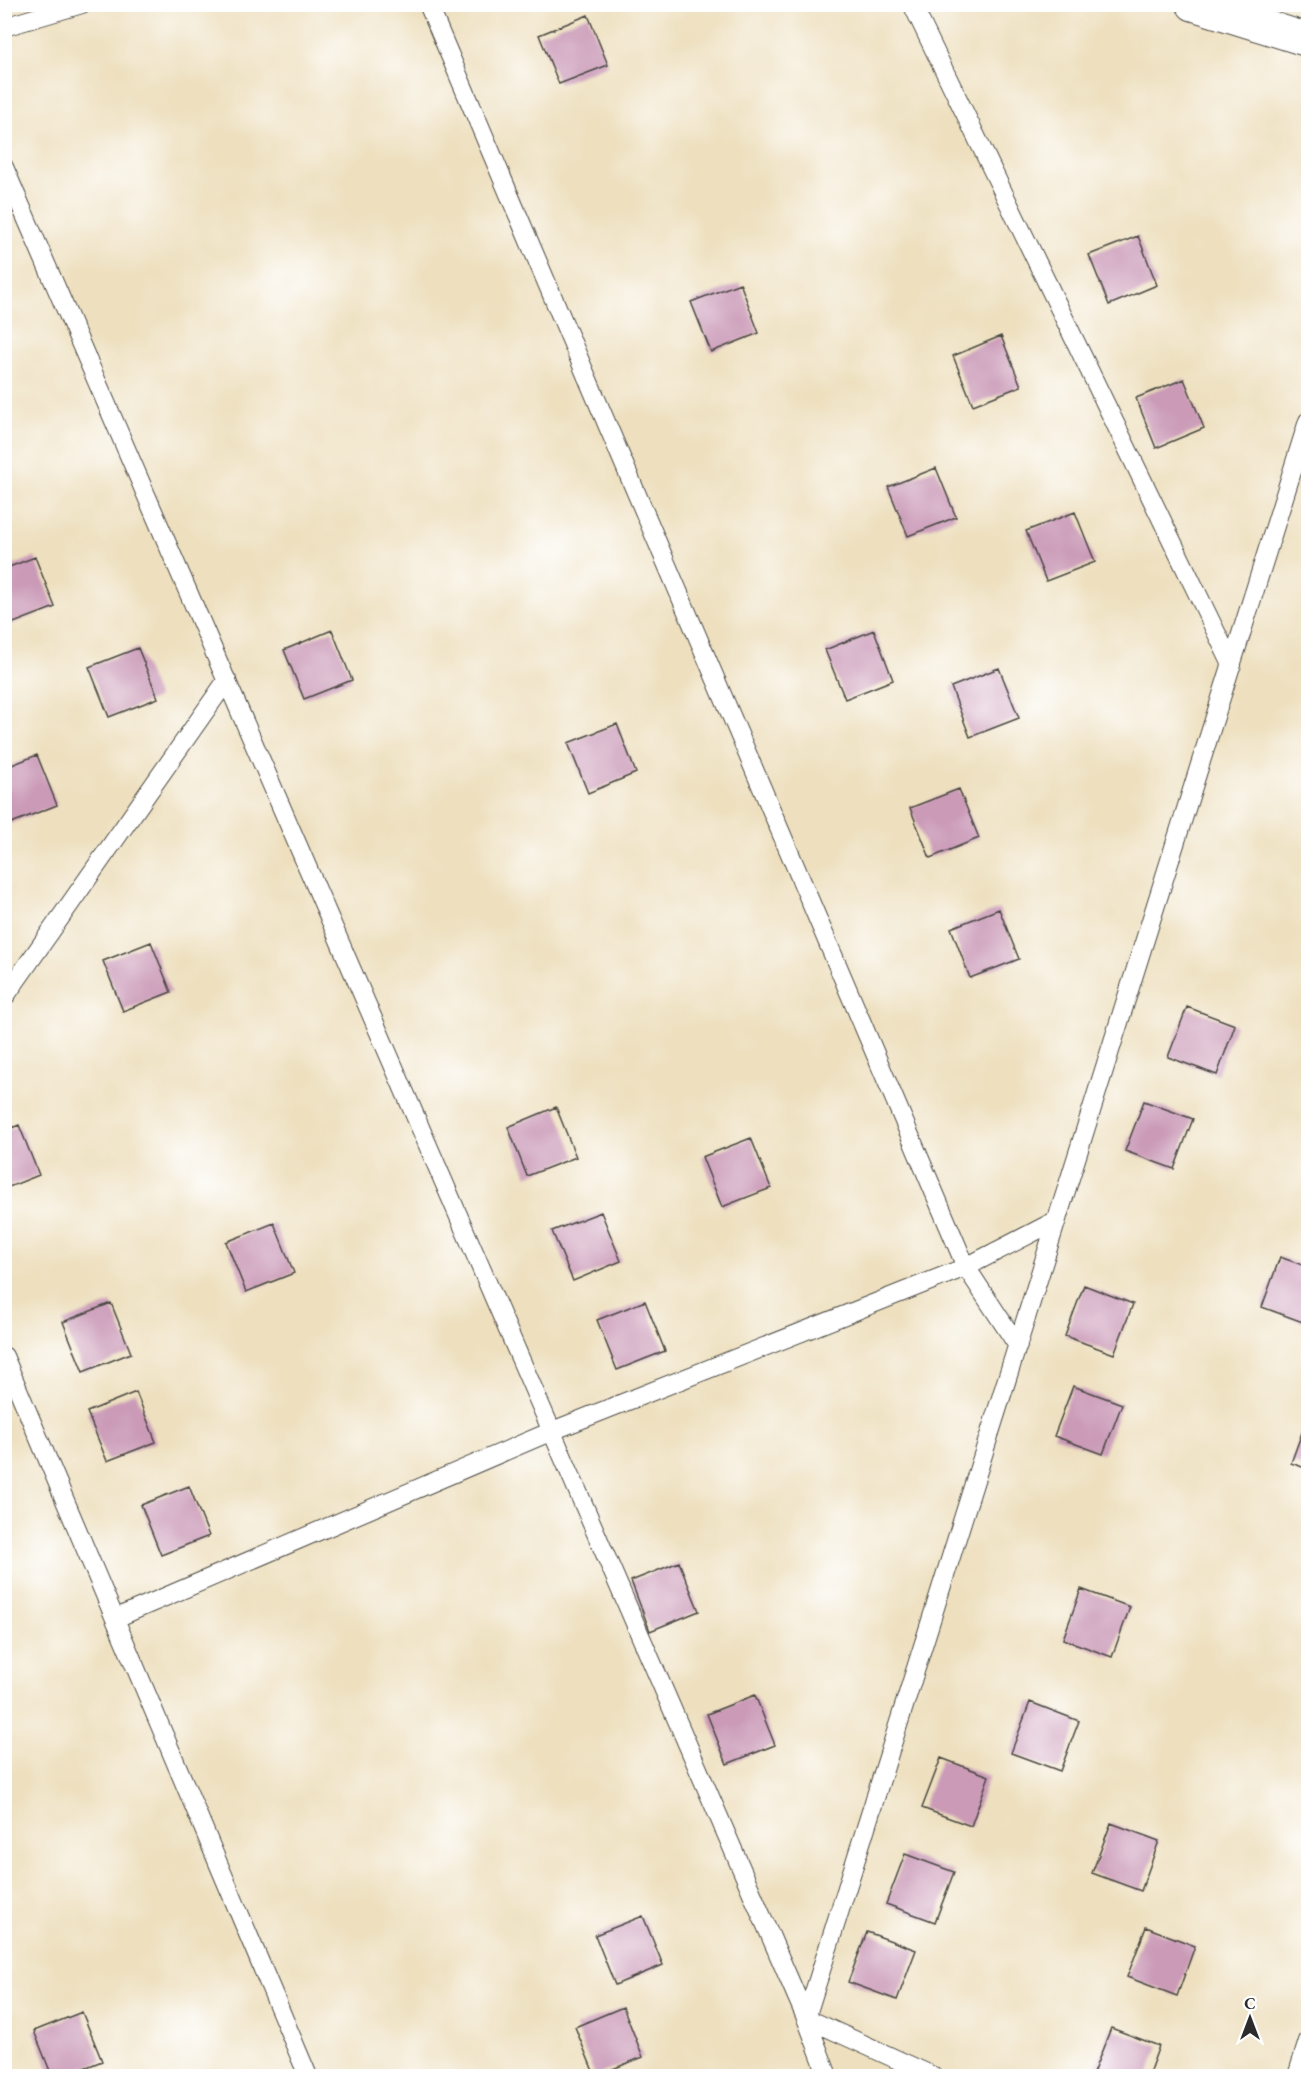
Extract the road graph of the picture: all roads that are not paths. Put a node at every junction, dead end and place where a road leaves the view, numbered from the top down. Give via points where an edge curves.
1 (82, 4) edge
2 (428, 4) edge
3 (912, 4) edge
4 (1193, 4) edge
5 (4, 27) edge
6 (1308, 40) edge
7 (4, 167) edge
8 (1308, 421) edge
9 (1232, 665) junction
10 (226, 680) junction
11 (4, 998) edge
12 (1057, 1220) junction
13 (966, 1268) junction
14 (1018, 1346) junction
15 (4, 1356) edge
16 (552, 1431) junction
17 (116, 1618) junction
18 (806, 2018) junction
19 (1308, 2040) edge
20 (308, 2076) edge
21 (828, 2076) edge
22 (933, 2076) edge
23 (1297, 2076) edge

1 - 5 lane
2 - 13 lane
3 - 9 lane
4 - 6 street
7 - 10 lane
8 - 9 lane
9 - 12 lane
10 - 11 lane
10 - 16 lane
12 - 13 lane
12 - 14 lane
13 - 14 lane
13 - 16 lane
14 - 18 lane
15 - 17 lane
16 - 17 lane
16 - 18 lane
17 - 20 lane
18 - 21 lane
18 - 22 lane
19 - 23 lane

